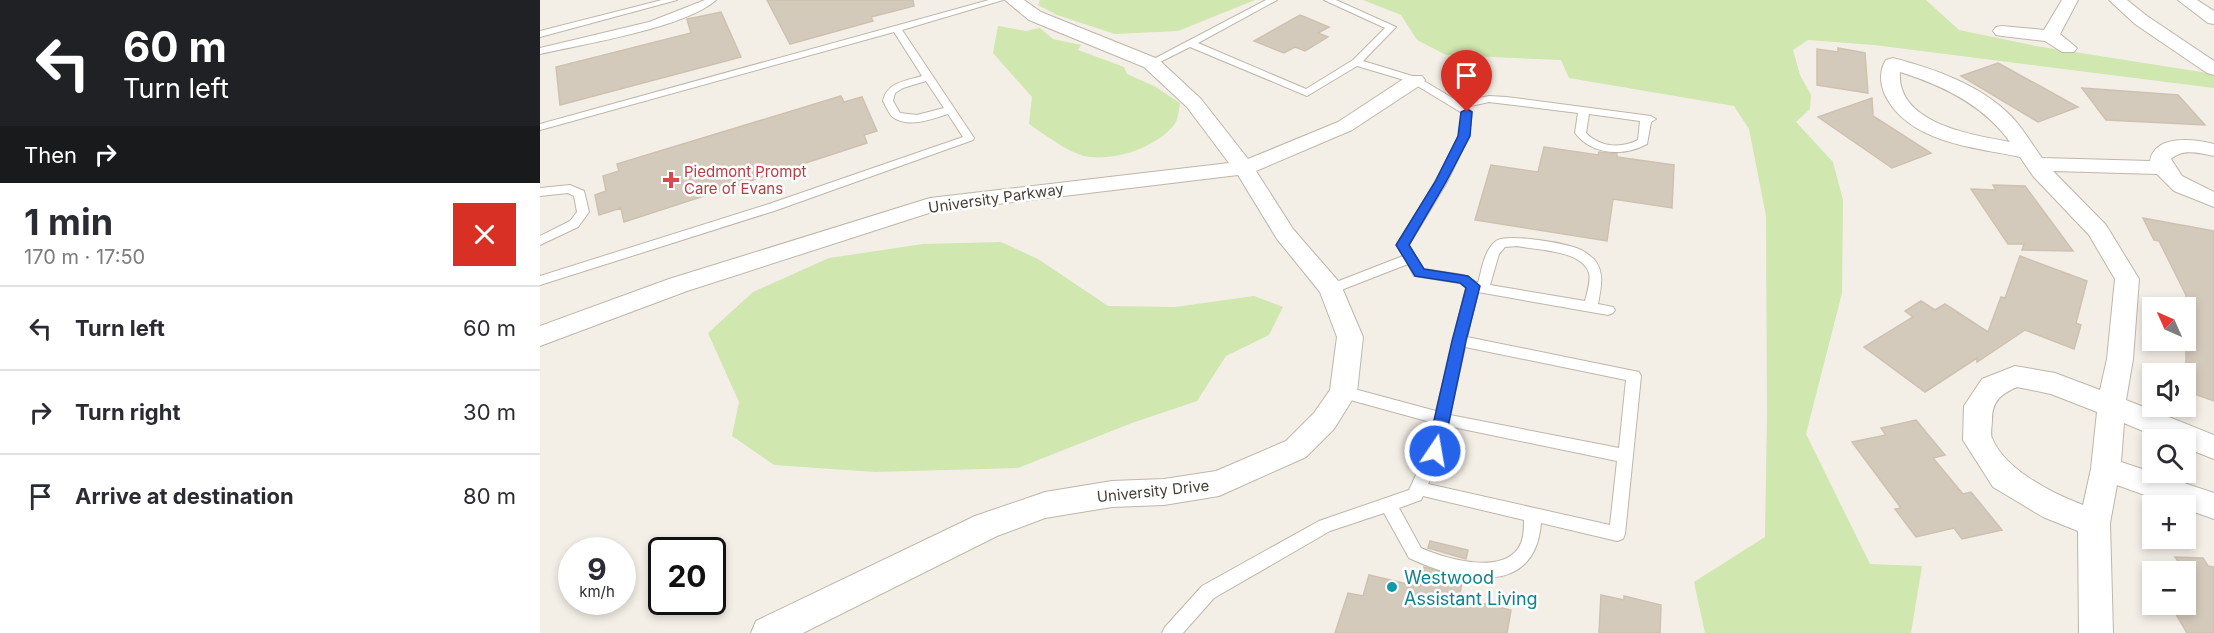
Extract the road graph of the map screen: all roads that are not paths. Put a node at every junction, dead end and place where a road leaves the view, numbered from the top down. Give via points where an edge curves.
1 (673, 0) edge
2 (712, 0) edge
3 (999, 0) edge
4 (1013, 0) edge
5 (1273, 0) edge
6 (1328, 0) edge
7 (2070, 0) edge
8 (2117, 0) edge
9 (2186, 0) edge
10 (2214, 19) edge
11 (897, 30) junction
12 (2002, 31) dead end
13 (540, 34) edge
14 (2050, 36) junction
15 (1190, 43) junction
16 (2068, 48) dead end
17 (540, 51) edge
18 (1356, 62) junction
19 (1151, 63) junction
20 (2214, 69) edge
21 (928, 76) junction
22 (1415, 80) junction
23 (1456, 105) junction
24 (950, 110) junction
25 (1584, 110) junction
26 (540, 127) edge
27 (2214, 150) edge
28 (2031, 158) junction
29 (1244, 168) junction
30 (2163, 168) junction
31 (540, 192) edge
32 (2214, 200) edge
33 (540, 241) edge
34 (1411, 258) junction
35 (540, 282) edge
36 (1478, 287) junction
37 (1330, 289) junction
38 (1591, 307) junction
39 (1608, 310) dead end
40 (540, 336) edge
41 (1459, 341) junction
42 (1343, 392) junction
43 (2111, 406) junction
44 (1442, 419) junction
45 (2214, 447) edge
46 (1625, 456) junction
47 (2106, 469) junction
48 (1418, 488) junction
49 (1388, 504) junction
50 (2214, 506) edge
51 (1533, 514) junction
52 (2094, 523) junction
53 (768, 633) edge
54 (1171, 633) edge
55 (2096, 633) edge

1 - 13 lane
2 - 17 lane via 675,16
3 - 11 lane
4 - 19 street, University Drive via 1035,16
5 - 15 lane
6 - 18 lane via 1391,27
7 - 14 street
8 - 20 street
9 - 10 street
11 - 21 lane
11 - 26 lane
12 - 14 street
14 - 16 street
15 - 18 lane via 1307,93
15 - 19 lane
18 - 22 lane
19 - 29 street, University Drive via 1194,103
21 - 24 lane
21 - 24 lane via 890,92 888,101 896,115 920,118
22 - 23 lane
22 - 29 street, University Parkway via 1345,126
23 - 25 lane via 1489,99
23 - 34 lane via 1467,112 1464,136 1403,245
24 - 35 lane via 969,138 773,207
25 - 25 lane via 1580,133 1592,144 1628,149 1643,142 1649,119
27 - 30 street via 2172,148 2163,152
28 - 28 street via 1999,116 1948,83 1893,64 1889,74 1895,98 1910,115 1939,132
28 - 30 street
28 - 43 street via 2098,231 2127,279 2120,359
29 - 37 street, University Drive via 1285,234
29 - 40 street, University Parkway via 930,205 678,285
30 - 32 street via 2185,187
31 - 33 lane via 570,189 580,194 583,212 574,224
34 - 36 lane via 1419,273 1463,279
34 - 37 lane
36 - 38 lane
36 - 38 lane via 1492,252 1502,243 1576,252 1589,262 1596,275
36 - 41 lane
37 - 42 street, University Drive via 1350,338
38 - 39 lane
41 - 44 lane
41 - 46 lane via 1634,376
42 - 44 lane
42 - 53 street, University Drive via 1324,421 1296,449 1219,483 1045,505 986,526
43 - 45 street
43 - 47 street
43 - 52 street via 2055,384 2015,376 1992,386 1978,406 1977,440 2004,478 2054,508
44 - 46 lane
44 - 48 lane via 1435,451
46 - 51 lane via 1617,534
47 - 50 street
47 - 52 street
48 - 49 lane via 1415,495
48 - 51 lane
49 - 51 lane via 1415,553 1488,572 1515,563 1528,550
49 - 54 lane via 1325,526 1208,592
52 - 55 street

